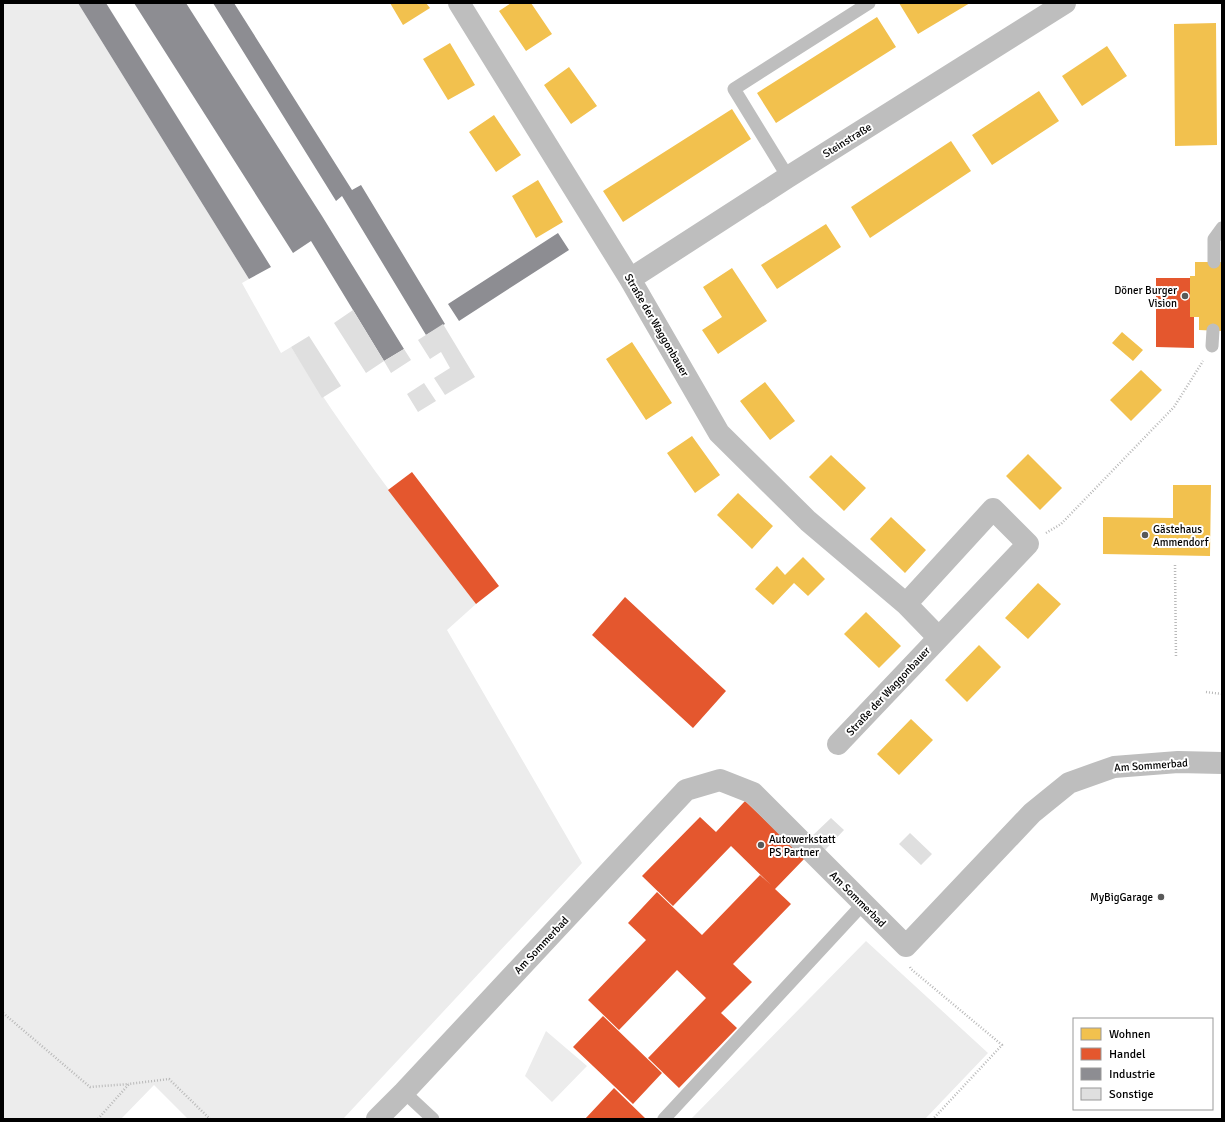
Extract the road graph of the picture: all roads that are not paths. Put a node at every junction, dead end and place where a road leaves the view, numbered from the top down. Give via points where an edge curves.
1 (460, 3) edge
2 (869, 3) edge
3 (1065, 3) edge
4 (788, 177) junction
5 (1222, 228) edge
6 (1214, 262) dead end
7 (630, 279) junction
8 (1213, 330) dead end
9 (1212, 346) road end
10 (906, 604) junction
11 (938, 637) junction
12 (838, 744) dead end
13 (1222, 763) edge
14 (863, 904) junction
15 (404, 1092) junction
16 (377, 1119) edge
17 (433, 1119) edge
18 (664, 1119) edge

1 - 7 street, Straße der Waggonbauer
2 - 4 lane via 734,89
3 - 4 street, Steinstraße
4 - 7 street, Steinstraße
5 - 6 lane via 1214,239
7 - 10 street, Straße der Waggonbauer via 719,433 808,520
8 - 9 lane
10 - 11 street, Straße der Waggonbauer
10 - 11 street, Straße der Waggonbauer via 993,509 1028,544
11 - 12 street, Straße der Waggonbauer
13 - 14 street, Am Sommerbad via 1178,762 1114,766 1069,783 1032,813 906,946
14 - 15 street, Am Sommerbad via 753,793 720,780 686,790
14 - 18 lane
15 - 16 street, Am Sommerbad
15 - 17 lane

